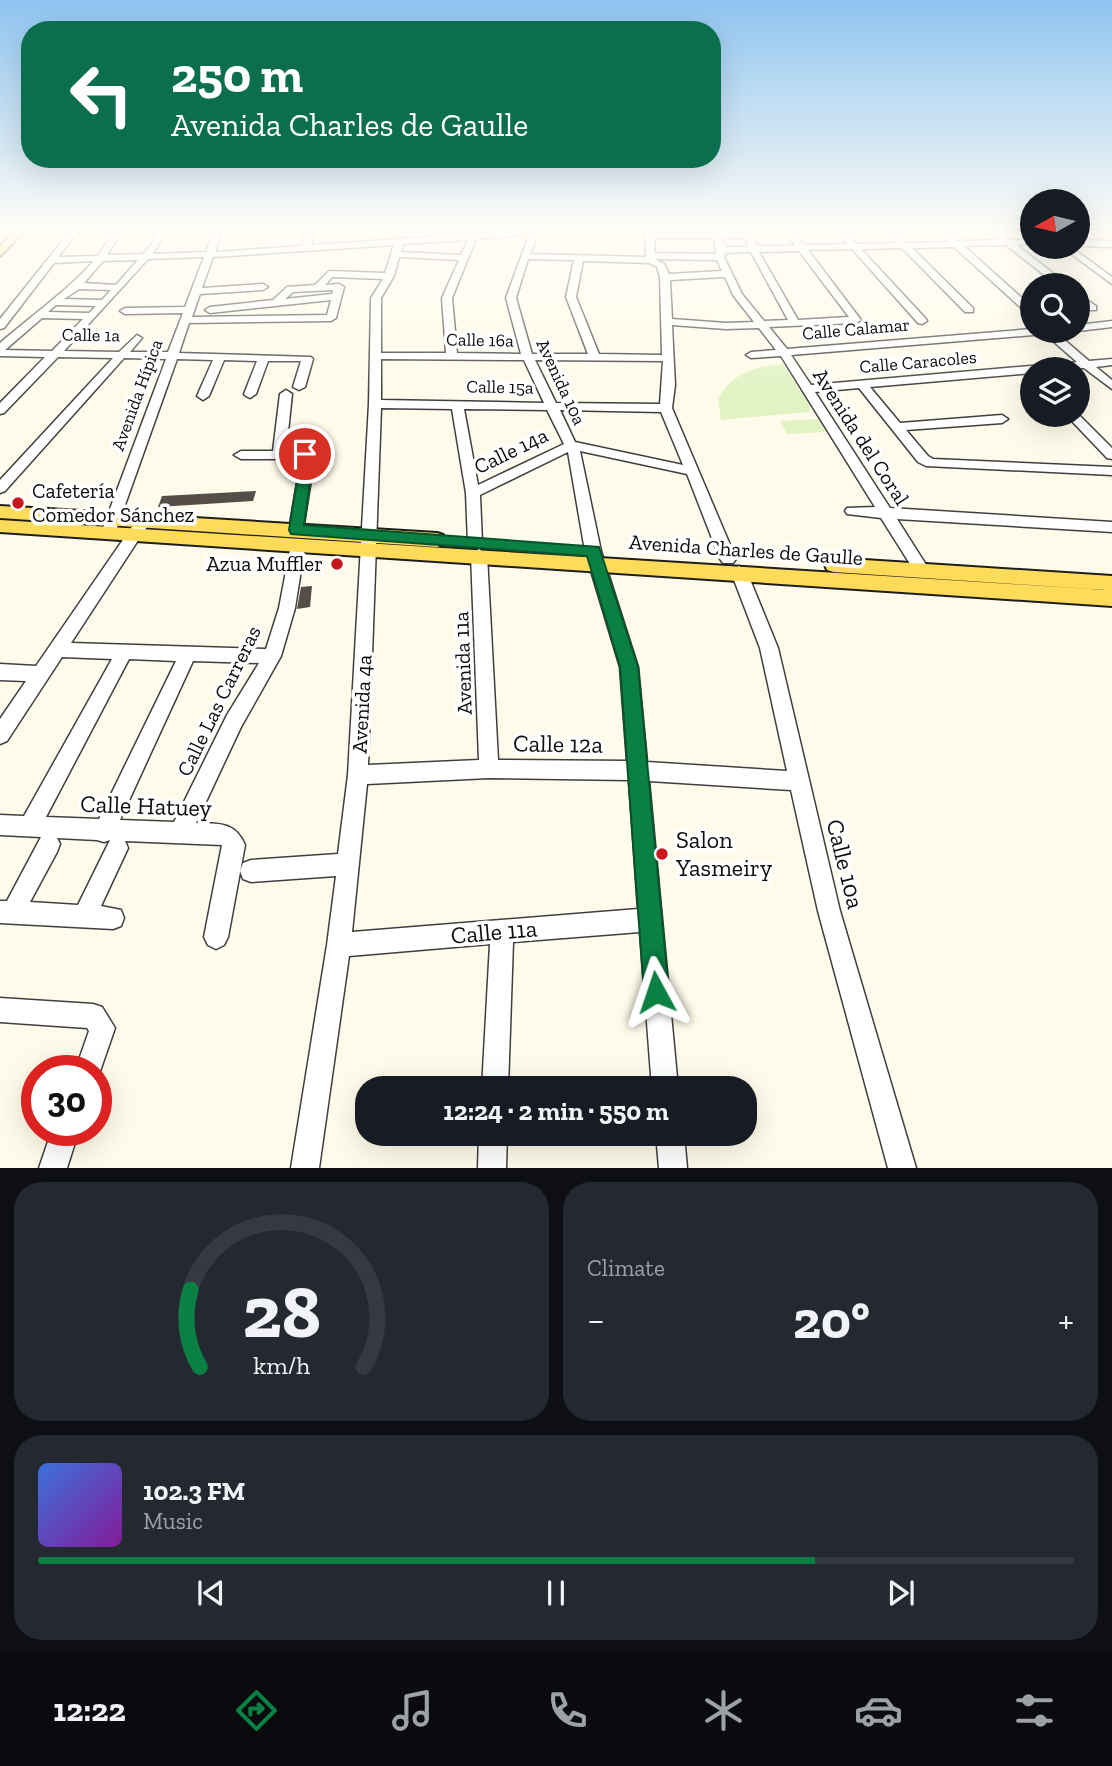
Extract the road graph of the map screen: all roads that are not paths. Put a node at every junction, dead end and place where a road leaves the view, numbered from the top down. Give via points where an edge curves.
1 (41, 285) edge
2 (77, 285) edge
3 (122, 285) edge
4 (196, 285) edge
5 (291, 285) edge
6 (296, 285) edge
7 (320, 285) edge
8 (383, 285) edge
9 (453, 285) edge
10 (516, 285) edge
11 (574, 285) edge
12 (665, 285) edge
13 (733, 285) edge
14 (773, 285) edge
15 (830, 285) edge
16 (888, 285) edge
17 (944, 285) edge
18 (1002, 285) edge
19 (263, 287) dead end
20 (318, 287) junction
21 (119, 288) junction
22 (73, 289) junction
23 (194, 291) junction
24 (37, 292) junction
25 (335, 297) junction
26 (1020, 301) edge
27 (54, 302) junction
28 (105, 303) junction
29 (276, 303) junction
30 (970, 310) dead end
31 (125, 311) dead end
32 (186, 314) junction
33 (40, 315) junction
34 (91, 316) junction
35 (922, 321) dead end
36 (667, 322) junction
37 (795, 323) junction
38 (1112, 324) edge
39 (765, 325) junction
40 (0, 326) edge
41 (1090, 327) edge
42 (1020, 333) edge
43 (137, 338) dead end
44 (1061, 343) edge
45 (0, 351) edge
46 (57, 352) junction
47 (785, 352) junction
48 (124, 354) junction
49 (172, 354) junction
50 (751, 355) dead end
51 (220, 356) junction
52 (375, 356) junction
53 (452, 356) junction
54 (264, 357) junction
55 (1077, 357) edge
56 (528, 358) junction
57 (595, 358) junction
58 (669, 358) junction
59 (1112, 362) edge
60 (1090, 364) edge
61 (1090, 368) edge
62 (1020, 372) edge
63 (862, 385) junction
64 (1112, 386) edge
65 (299, 387) dead end
66 (807, 389) junction
67 (250, 394) dead end
68 (286, 394) dead end
69 (203, 396) dead end
70 (375, 404) junction
71 (457, 404) junction
72 (554, 405) junction
73 (666, 408) junction
74 (0, 410) edge
75 (1002, 419) dead end
76 (896, 427) junction
77 (1084, 427) edge
78 (572, 445) junction
79 (279, 454) junction
80 (241, 455) dead end
81 (1112, 455) edge
82 (692, 471) junction
83 (1112, 471) edge
84 (0, 488) edge
85 (472, 494) junction
86 (852, 511) dead end
87 (0, 512) edge
88 (887, 513) junction
89 (0, 526) edge
90 (111, 526) junction
91 (140, 527) junction
92 (1112, 527) edge
93 (297, 538) junction
94 (369, 542) junction
95 (477, 549) junction
96 (595, 557) junction
97 (733, 566) junction
98 (922, 571) junction
99 (1112, 583) edge
100 (1112, 598) edge
101 (58, 649) junction
102 (125, 651) junction
103 (188, 654) junction
104 (272, 656) junction
105 (0, 672) edge
106 (41, 674) junction
107 (0, 735) edge
108 (489, 769) junction
109 (636, 771) junction
110 (358, 775) junction
111 (798, 781) junction
112 (0, 825) edge
113 (30, 826) junction
114 (180, 833) junction
115 (110, 840) junction
116 (49, 844) dead end
117 (348, 864) junction
118 (251, 871) dead end
119 (6, 912) edge
120 (84, 916) junction
121 (113, 918) dead end
122 (649, 920) junction
123 (502, 932) junction
124 (216, 937) dead end
125 (340, 945) junction
126 (0, 1010) edge
127 (93, 1055) edge
128 (496, 1076) edge
129 (664, 1076) edge
130 (60, 1146) edge
131 (493, 1146) edge
132 (671, 1146) edge
133 (53, 1167) edge
134 (305, 1167) edge
135 (492, 1167) edge
136 (673, 1167) edge
137 (902, 1167) edge

1 - 24 street
2 - 22 street
3 - 21 street
4 - 23 street, Avenida Hípica
5 - 29 street
6 - 20 street
7 - 20 street
8 - 52 street, Avenida 4a via 376,298
9 - 53 street via 447,298
10 - 56 street, Avenida 10a via 512,298
11 - 57 street via 571,297
12 - 36 street
13 - 39 street, Avenida del Coral
14 - 37 street
15 - 37 street via 857,319
16 - 35 street
17 - 30 street
18 - 26 street
19 - 23 street
20 - 25 street via 338,286
21 - 22 street
21 - 28 street
22 - 24 street
22 - 27 street
23 - 32 street, Avenida Hípica
24 - 40 street
25 - 29 street
25 - 32 street via 331,318
27 - 28 street
27 - 33 street
28 - 34 street
29 - 32 street
31 - 32 street
32 - 49 street, Avenida Hípica
33 - 34 street
33 - 45 street
34 - 46 street
36 - 39 street
36 - 58 street
37 - 39 street
38 - 41 street
39 - 47 street, Avenida del Coral
42 - 47 street, Calle Calamar
43 - 48 street
44 - 55 street
45 - 46 street, Calle 1a
46 - 48 street, Calle 1a
46 - 74 street
47 - 50 street, Calle Calamar
47 - 66 street, Avenida del Coral
48 - 49 street, Calle 1a
48 - 84 street
49 - 51 street, Calle 1a
49 - 90 street, Avenida Hípica
51 - 54 street, Calle 1a
51 - 69 street
52 - 53 street, Calle 16a
52 - 70 street, Avenida 4a
53 - 56 street, Calle 16a
54 - 65 street, Calle 1a via 306,359
54 - 67 street
56 - 57 street, Calle 16a
56 - 72 street, Avenida 10a
57 - 58 street, Calle 16a
58 - 73 street
59 - 60 street, Calle Caracoles
61 - 64 street
62 - 63 street, Calle Caracoles
63 - 66 street, Calle Caracoles
63 - 76 street
66 - 88 street, Avenida del Coral
68 - 79 street
70 - 71 street, Calle 15a
70 - 94 street, Avenida 4a
71 - 72 street, Calle 15a
71 - 85 street, Avenida 11a
72 - 73 street, Calle 15a
72 - 78 street, Avenida 10a
73 - 82 street, Calle 10a
75 - 76 street
76 - 83 street via 931,463
77 - 81 street
78 - 82 street, Calle 14a
78 - 85 street, Calle 14a
78 - 96 street, Avenida 10a
79 - 80 street
79 - 93 street, Calle Las Carreras via 307,455
82 - 97 street, Calle 10a
85 - 95 street, Avenida 11a
86 - 88 street
87 - 90 main road, Avenida Charles de Gaulle
88 - 92 street
88 - 98 street, Avenida del Coral
89 - 90 main road, Avenida Charles de Gaulle
90 - 91 main road, Avenida Charles de Gaulle
91 - 93 main road, Avenida Charles de Gaulle
91 - 101 street
93 - 94 main road, Avenida Charles de Gaulle
93 - 104 street, Calle Las Carreras via 287,608
94 - 95 main road, Avenida Charles de Gaulle
94 - 110 street, Avenida 4a
95 - 96 main road, Avenida Charles de Gaulle
95 - 108 street, Avenida 11a
96 - 97 main road, Avenida Charles de Gaulle
96 - 109 street, Avenida 10a via 629,667
97 - 98 main road, Avenida Charles de Gaulle
97 - 100 main road, Avenida Charles de Gaulle
97 - 111 street, Calle 10a via 769,648
98 - 99 main road, Avenida Charles de Gaulle
101 - 102 street
101 - 106 street
102 - 103 street
102 - 113 street
103 - 104 street
103 - 115 street
104 - 114 street, Calle Las Carreras via 234,721
105 - 106 street
106 - 107 street
108 - 109 street, Calle 12a
108 - 110 street, Calle 12a
109 - 111 street, Calle 12a
109 - 122 street, Avenida 10a
110 - 117 street, Avenida 4a
111 - 137 street, Calle 10a via 832,922
112 - 113 street, Calle Hatuey
113 - 115 street, Calle Hatuey
114 - 115 street, Calle Hatuey
114 - 124 street, Calle Hatuey via 232,839
115 - 120 street
116 - 119 street
117 - 118 street
117 - 125 street, Avenida 4a
119 - 120 street
120 - 121 street
122 - 123 street, Calle 11a
122 - 129 street, Avenida 10a
123 - 125 street, Calle 11a
123 - 128 street
125 - 134 street, Avenida 4a
126 - 127 street via 93,1016 102,1028
130 - 133 street
131 - 135 street
132 - 136 street

